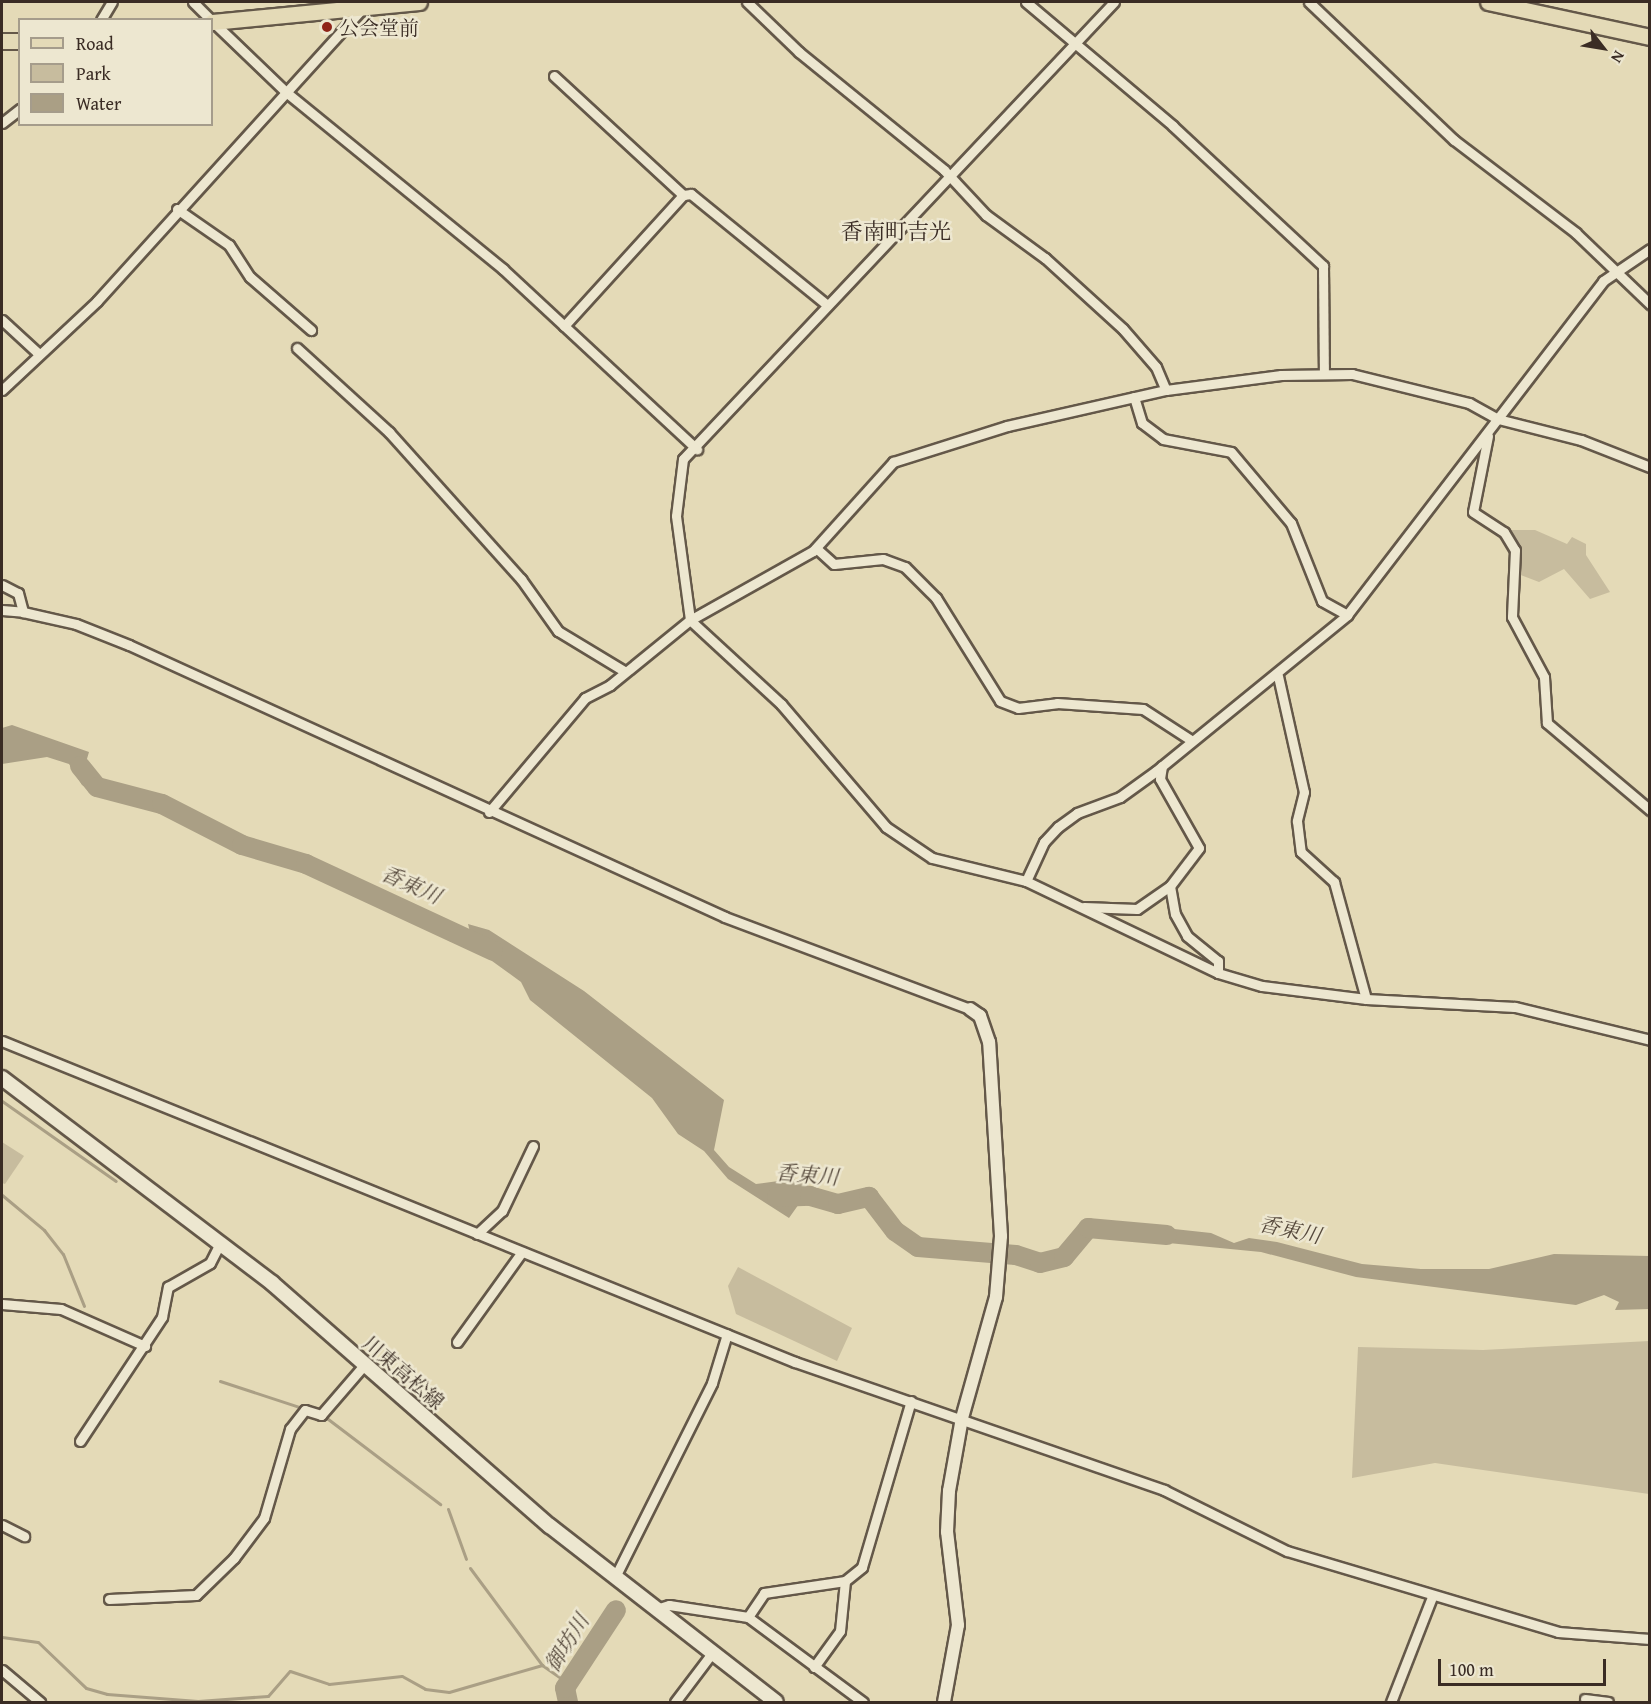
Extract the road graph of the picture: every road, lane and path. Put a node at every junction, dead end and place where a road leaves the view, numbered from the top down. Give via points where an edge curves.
1 (111, 2) edge
2 (193, 2) edge
3 (419, 2) edge
4 (747, 2) edge
5 (1026, 2) edge
6 (1114, 2) edge
7 (1309, 2) edge
8 (1488, 2) edge
9 (366, 5) edge
10 (325, 7) edge
11 (102, 18) edge
12 (209, 18) edge
13 (213, 21) edge
14 (213, 22) edge
15 (1650, 37) edge
16 (2, 41) edge
17 (18, 41) edge
18 (1072, 42) junction
19 (554, 76) dead end
20 (286, 92) junction
21 (18, 111) edge
22 (2, 123) edge
23 (948, 176) junction
24 (683, 195) junction
25 (177, 209) junction
26 (1650, 249) edge
27 (1615, 273) junction
28 (826, 304) junction
29 (1650, 304) edge
30 (2, 320) edge
31 (564, 326) junction
32 (311, 330) dead end
33 (297, 348) dead end
34 (39, 354) junction
35 (1324, 372) junction
36 (2, 390) edge
37 (1166, 390) junction
38 (1134, 397) junction
39 (1498, 418) junction
40 (1489, 430) junction
41 (697, 449) junction
42 (1650, 467) edge
43 (816, 548) junction
44 (2, 585) edge
45 (2, 610) edge
46 (23, 612) junction
47 (1347, 615) junction
48 (690, 620) junction
49 (624, 671) junction
50 (1278, 676) junction
51 (1191, 740) junction
52 (1162, 766) junction
53 (1650, 810) edge
54 (489, 812) junction
55 (1026, 881) junction
56 (1170, 886) junction
57 (1080, 907) junction
58 (1218, 973) junction
59 (1366, 999) junction
60 (970, 1009) joint
61 (1650, 1040) edge
62 (2, 1041) edge
63 (2, 1082) edge
64 (533, 1146) dead end
65 (477, 1234) junction
66 (220, 1243) junction
67 (522, 1252) junction
68 (2, 1304) edge
69 (727, 1334) junction
70 (457, 1342) dead end
71 (145, 1346) junction
72 (365, 1364) junction
73 (911, 1401) junction
74 (962, 1418) junction
75 (80, 1441) dead end
76 (2, 1525) edge
77 (24, 1536) dead end
78 (615, 1577) junction
79 (845, 1581) junction
80 (1432, 1597) junction
81 (109, 1599) dead end
82 (656, 1609) junction
83 (748, 1617) junction
84 (1650, 1639) edge
85 (712, 1653) junction
86 (814, 1667) junction
87 (2, 1670) edge
88 (1585, 1699) dead end
89 (40, 1702) edge
90 (675, 1702) edge
91 (776, 1702) edge
92 (863, 1702) edge
93 (944, 1702) edge
94 (1391, 1702) edge
95 (1608, 1702) edge

1 - 11 street
2 - 12 street
3 - 9 main road
4 - 23 street via 799,52
5 - 18 street
6 - 18 street
7 - 27 street via 1454,140 1576,233
8 - 15 main road
9 - 10 main road
9 - 20 street
10 - 13 main road
14 - 20 street
16 - 17 main road
18 - 23 street
18 - 35 street via 1173,126 1323,266
19 - 24 street
20 - 25 street
20 - 31 street
21 - 22 street
23 - 28 street
23 - 37 street via 986,215 1045,258 1141,345
24 - 28 street via 701,198
24 - 31 street
25 - 32 street via 229,245 250,277
25 - 34 street via 97,302
26 - 27 street
27 - 29 street
27 - 39 street
28 - 41 street
30 - 34 street
31 - 41 street
33 - 49 street via 389,432 521,579 558,631
34 - 36 street
35 - 37 street
35 - 39 street via 1385,378 1441,400 1469,403
37 - 38 street
38 - 43 street via 1007,426 893,462
38 - 47 street via 1142,423 1163,440 1231,452 1291,523 1322,601
39 - 40 street
39 - 42 street via 1581,440
40 - 47 street
40 - 53 street via 1473,512 1504,532 1515,550 1512,617 1544,677 1547,723
41 - 48 street via 683,459 676,507
43 - 48 street
43 - 51 street via 834,564 883,559 905,567 936,598 1000,701 1018,708 1057,703 1143,709
44 - 46 street via 18,593
45 - 46 street
46 - 54 street via 76,624 129,645
47 - 50 street
48 - 49 street
48 - 55 street via 781,704 886,826 932,858
49 - 54 street via 563,720
50 - 51 street
50 - 59 street via 1304,792 1297,821 1300,852 1334,882 1351,961
51 - 52 street
52 - 55 street via 1120,797 1077,813 1058,827 1044,842
52 - 56 street via 1160,779 1199,848
54 - 60 street via 767,934
55 - 57 street
56 - 57 street via 1137,909
56 - 58 street via 1180,927 1218,962
57 - 58 street
58 - 59 street via 1262,986
59 - 61 street via 1515,1007
60 - 74 street via 986,1027 1001,1202 996,1297
62 - 65 street
63 - 66 main road, 川東高松線
64 - 65 street via 502,1211
65 - 67 street
66 - 71 street via 210,1263 168,1287 162,1317
66 - 72 main road, 川東高松線
67 - 69 street
67 - 70 street
68 - 71 street via 61,1309
69 - 73 street
69 - 78 street via 712,1383
71 - 75 street
72 - 78 main road, 川東高松線
72 - 81 street via 321,1415 305,1410 290,1429 264,1518 234,1558 196,1595
73 - 74 street
73 - 79 street via 868,1556
74 - 80 street via 1164,1490 1287,1551
74 - 93 street via 947,1532 957,1652
76 - 77 street
78 - 82 main road, 川東高松線
79 - 83 street via 764,1593
79 - 86 street via 840,1631
80 - 84 street via 1589,1639
80 - 94 street
82 - 83 street via 669,1605
82 - 85 main road, 川東高松線
83 - 86 street
85 - 90 street
85 - 91 main road, 川東高松線
86 - 92 street
87 - 89 street
88 - 95 street

